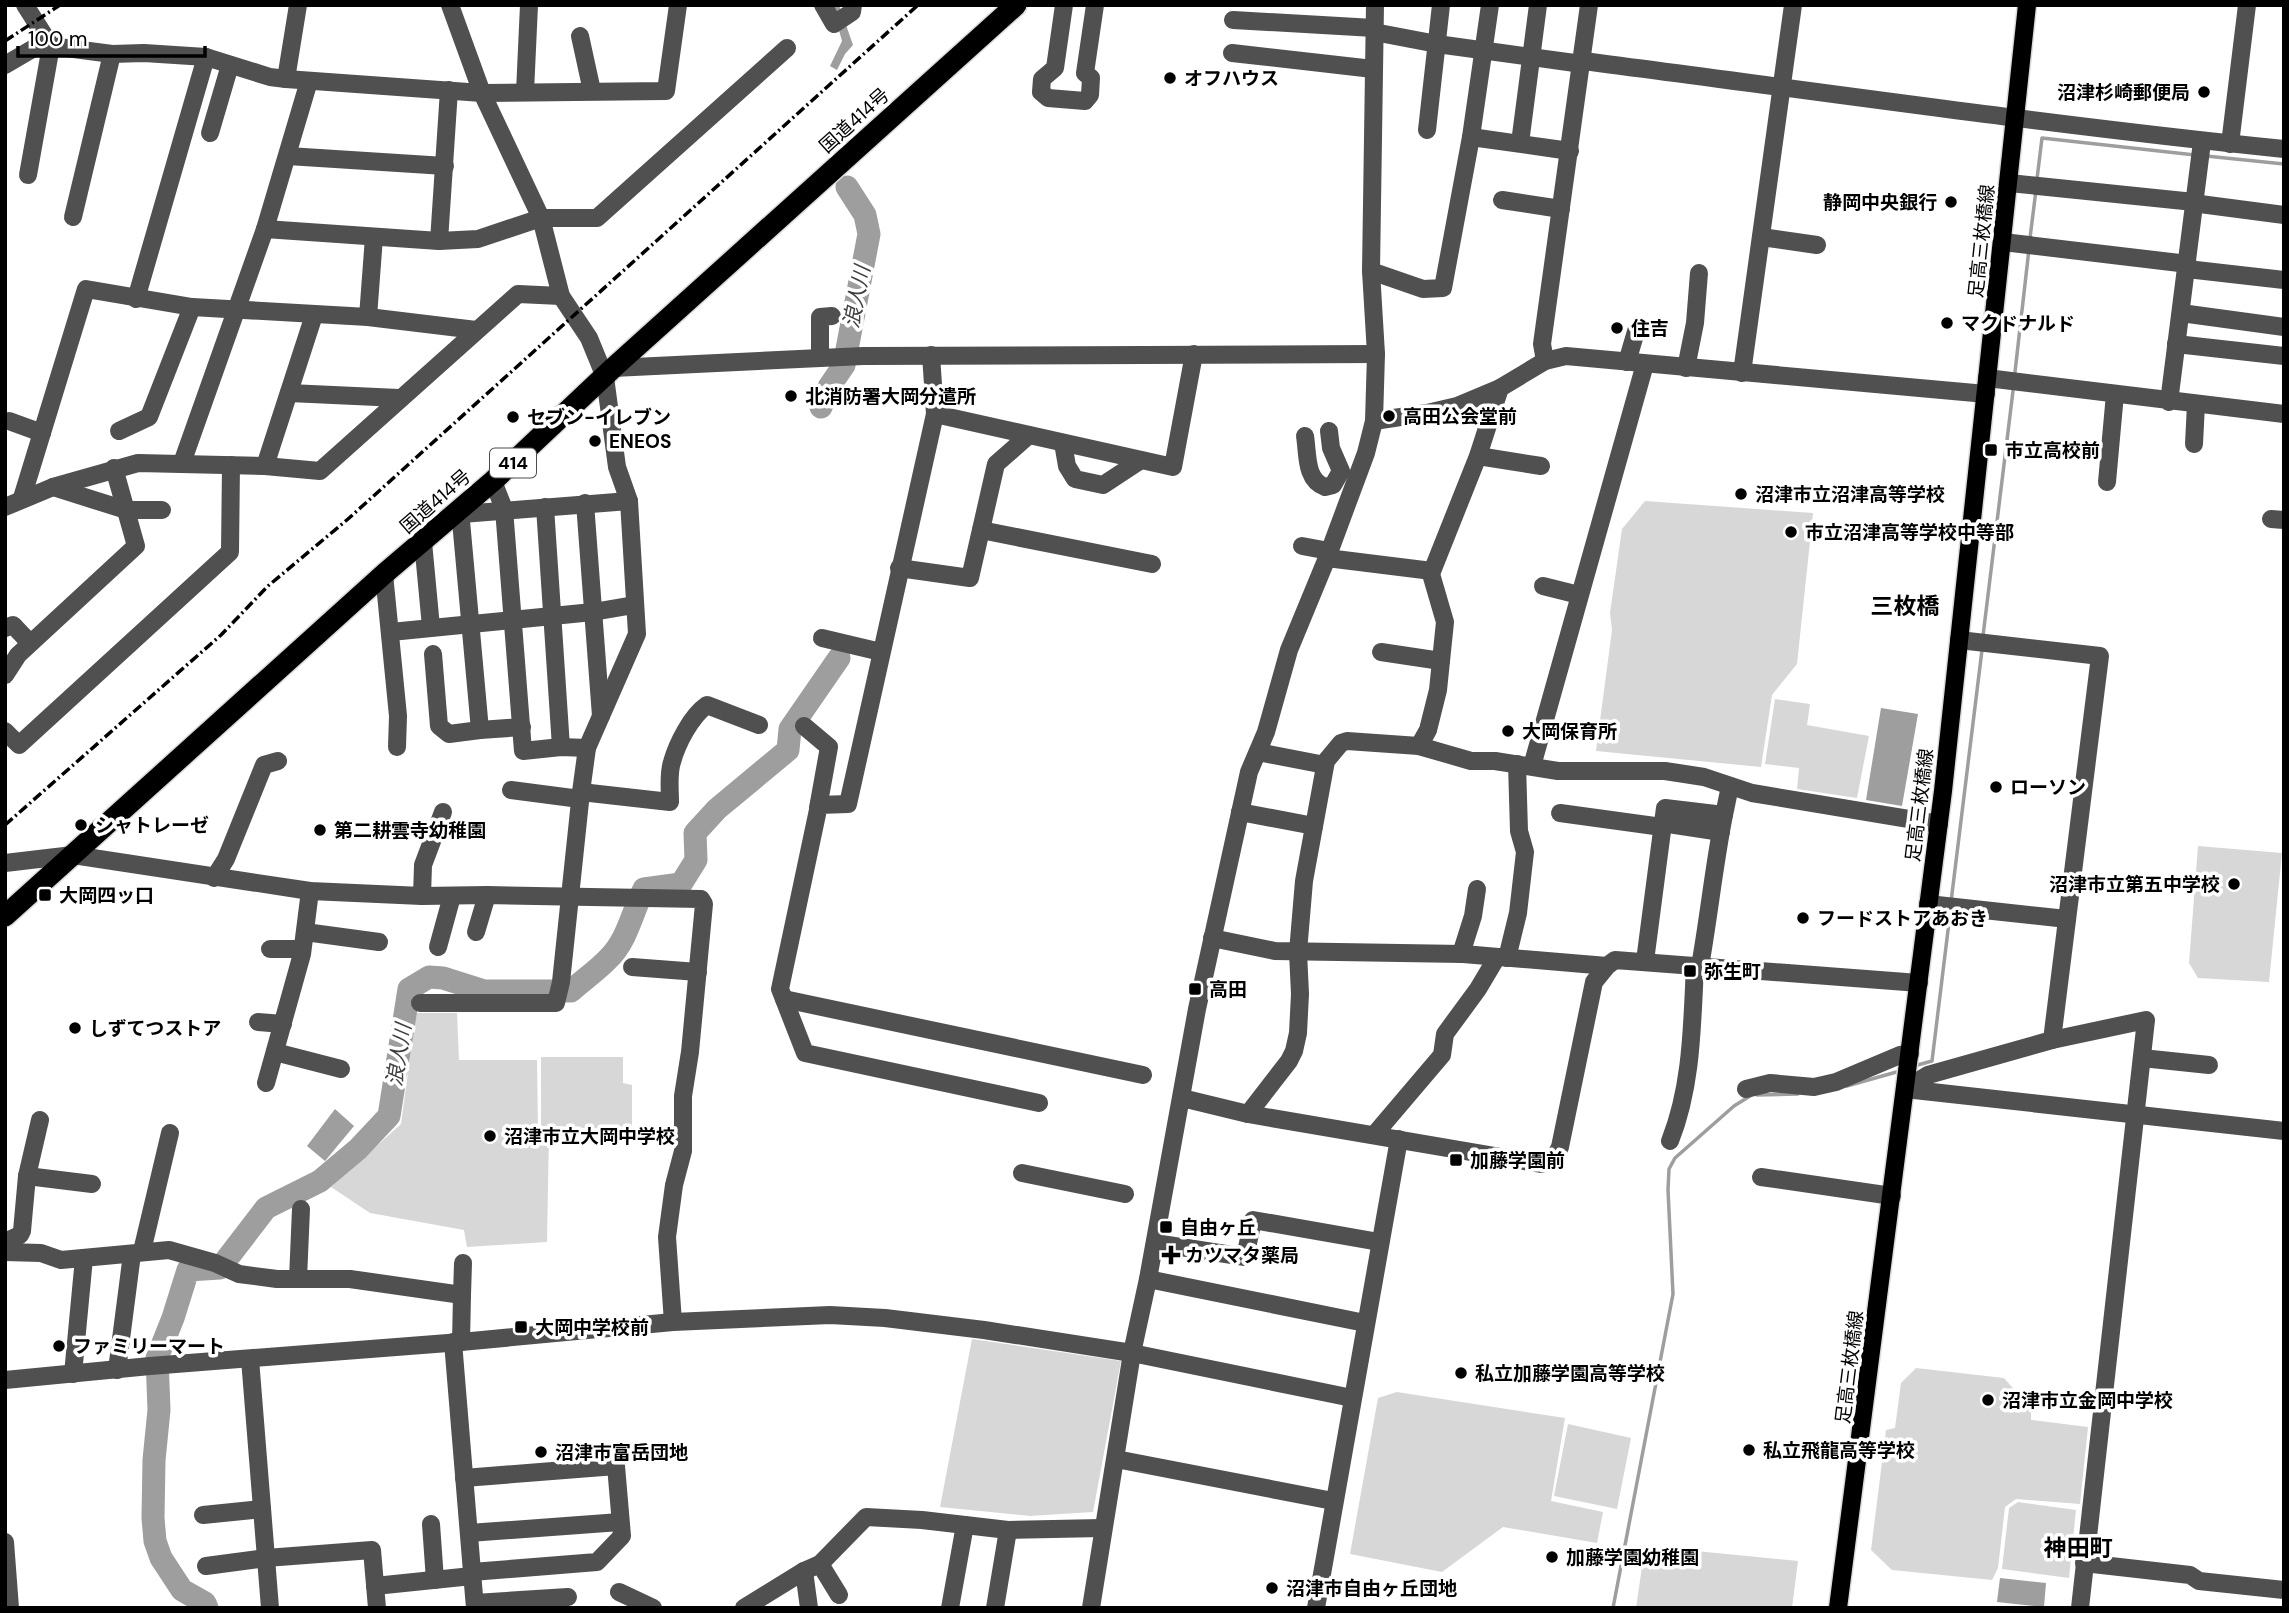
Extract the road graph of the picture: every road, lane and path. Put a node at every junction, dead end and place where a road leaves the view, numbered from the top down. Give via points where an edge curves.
1 (25, 5) edge
2 (298, 5) edge
3 (450, 5) edge
4 (529, 5) edge
5 (678, 5) edge
6 (823, 5) edge
7 (1016, 5) edge
8 (1064, 5) edge
9 (1095, 5) edge
10 (1375, 5) edge
11 (1441, 5) edge
12 (1490, 5) edge
13 (1538, 5) edge
14 (1589, 5) edge
15 (1793, 5) edge
16 (2027, 5) edge
17 (2248, 5) edge
18 (852, 9) edge
19 (1233, 20) dead end
20 (1374, 30) junction
21 (580, 36) dead end
22 (48, 43) junction
23 (1437, 44) junction
24 (787, 48) dead end
25 (1485, 49) junction
26 (1232, 53) dead end
27 (112, 54) junction
28 (1532, 56) junction
29 (206, 57) junction
30 (1582, 62) junction
31 (5, 65) edge
32 (230, 65) junction
33 (1373, 69) junction
34 (286, 79) junction
35 (309, 81) junction
36 (1781, 87) junction
37 (449, 90) junction
38 (592, 91) junction
39 (525, 92) junction
40 (482, 93) junction
41 (2015, 119) junction
42 (1427, 130) dead end
43 (210, 133) dead end
44 (1471, 137) junction
45 (2202, 142) junction
46 (1520, 143) junction
47 (2230, 144) junction
48 (2284, 149) edge
49 (1570, 151) junction
50 (288, 156) junction
51 (445, 166) junction
52 (28, 175) dead end
53 (2009, 183) junction
54 (1502, 200) dead end
55 (2194, 202) junction
56 (1561, 209) junction
57 (2284, 215) edge
58 (73, 217) dead end
59 (541, 218) junction
60 (265, 229) junction
61 (374, 237) junction
62 (1761, 237) junction
63 (439, 241) junction
64 (2003, 242) junction
65 (1817, 245) dead end
66 (2187, 266) junction
67 (1371, 271) junction
68 (1699, 273) dead end
69 (2284, 280) edge
70 (561, 296) junction
71 (136, 299) junction
72 (192, 307) junction
73 (238, 309) junction
74 (2181, 313) junction
75 (314, 315) junction
76 (832, 316) dead end
77 (368, 317) junction
78 (2284, 327) edge
79 (1637, 328) dead end
80 (476, 330) junction
81 (2176, 344) junction
82 (1195, 354) junction
83 (1376, 354) junction
84 (931, 355) junction
85 (2284, 356) edge
86 (837, 357) junction
87 (1545, 361) junction
88 (1636, 363) junction
89 (1686, 368) junction
90 (609, 373) junction
91 (1742, 373) junction
92 (1986, 386) junction
93 (1500, 388) junction
94 (289, 393) junction
95 (2115, 394) junction
96 (399, 398) junction
97 (2169, 402) junction
98 (2196, 404) junction
99 (935, 414) junction
100 (2284, 414) edge
101 (9, 421) dead end
102 (1374, 421) junction
103 (119, 431) dead end
104 (1329, 431) dead end
105 (42, 433) junction
106 (1029, 435) junction
107 (1305, 436) dead end
108 (1063, 443) junction
109 (2194, 443) dead end
110 (1478, 456) junction
111 (1141, 460) junction
112 (182, 463) junction
113 (231, 465) junction
114 (265, 466) junction
115 (1541, 466) dead end
116 (114, 468) junction
117 (493, 481) junction
118 (2107, 482) dead end
119 (53, 487) junction
120 (22, 498) junction
121 (629, 501) junction
122 (585, 503) junction
123 (5, 507) edge
124 (545, 507) junction
125 (126, 509) junction
126 (162, 509) dead end
127 (504, 509) junction
128 (461, 512) junction
129 (981, 530) junction
130 (423, 542) junction
131 (1302, 546) dead end
132 (1328, 555) junction
133 (1152, 564) dead end
134 (899, 568) junction
135 (1432, 571) junction
136 (384, 574) junction
137 (1543, 586) dead end
138 (1579, 595) junction
139 (634, 605) junction
140 (593, 612) junction
141 (552, 614) junction
142 (514, 619) junction
143 (471, 624) junction
144 (431, 627) junction
145 (5, 628) edge
146 (391, 632) junction
147 (822, 638) dead end
148 (1959, 640) junction
149 (30, 643) junction
150 (881, 652) junction
151 (1381, 652) dead end
152 (433, 654) dead end
153 (1441, 661) junction
154 (5, 675) edge
155 (601, 719) junction
156 (759, 725) dead end
157 (804, 726) dead end
158 (522, 727) junction
159 (480, 730) junction
160 (5, 731) edge
161 (1419, 746) junction
162 (397, 747) dead end
163 (561, 747) junction
164 (587, 748) junction
165 (1258, 752) junction
166 (278, 761) dead end
167 (1325, 765) junction
168 (1525, 765) junction
169 (1730, 786) junction
170 (511, 790) dead end
171 (580, 795) junction
172 (818, 808) junction
173 (443, 812) dead end
174 (1241, 812) junction
175 (1560, 813) dead end
176 (1722, 824) junction
177 (1939, 824) junction
178 (1662, 825) junction
179 (1314, 826) junction
180 (73, 855) junction
181 (5, 863) edge
182 (215, 878) junction
183 (1477, 889) dead end
184 (310, 891) junction
185 (486, 895) junction
186 (422, 896) junction
187 (452, 896) junction
188 (572, 898) junction
189 (1935, 905) junction
190 (5, 916) edge
191 (2067, 919) junction
192 (476, 932) dead end
193 (1212, 938) junction
194 (304, 940) junction
195 (379, 942) dead end
196 (438, 947) dead end
197 (270, 949) dead end
198 (1298, 952) junction
199 (1461, 954) junction
200 (1502, 957) junction
201 (1645, 961) junction
202 (1607, 966) junction
203 (1698, 966) junction
204 (632, 967) dead end
205 (698, 972) junction
206 (1919, 983) junction
207 (784, 999) junction
208 (420, 1003) dead end
209 (258, 1022) dead end
210 (283, 1024) junction
211 (2052, 1040) junction
212 (275, 1052) junction
213 (1910, 1054) junction
214 (2142, 1058) junction
215 (2209, 1065) dead end
216 (341, 1069) dead end
217 (1143, 1075) dead end
218 (267, 1083) dead end
219 (1906, 1083) junction
220 (1746, 1088) dead end
221 (1182, 1098) junction
222 (1039, 1103) dead end
223 (1248, 1114) junction
224 (2136, 1116) junction
225 (40, 1120) dead end
226 (2284, 1131) edge
227 (170, 1133) dead end
228 (1374, 1135) junction
229 (1399, 1139) junction
230 (1670, 1141) dead end
231 (1022, 1173) dead end
232 (27, 1176) junction
233 (1761, 1177) dead end
234 (92, 1184) dead end
235 (1125, 1194) dead end
236 (1892, 1196) junction
237 (301, 1209) dead end
238 (5, 1242) edge
239 (1379, 1242) junction
240 (1155, 1243) junction
241 (5, 1252) edge
242 (137, 1252) junction
243 (84, 1258) junction
244 (463, 1263) dead end
245 (298, 1279) junction
246 (1149, 1279) junction
247 (462, 1295) junction
248 (673, 1322) junction
249 (1364, 1323) junction
250 (457, 1342) junction
251 (1132, 1353) junction
252 (250, 1359) junction
253 (117, 1370) junction
254 (73, 1374) junction
255 (5, 1380) edge
256 (1352, 1398) junction
257 (1116, 1459) junction
258 (464, 1478) junction
259 (1333, 1502) junction
260 (262, 1509) junction
261 (203, 1515) dead end
262 (621, 1522) junction
263 (431, 1524) dead end
264 (965, 1525) junction
265 (1102, 1528) junction
266 (1008, 1530) junction
267 (469, 1533) junction
268 (5, 1542) edge
269 (266, 1559) junction
270 (2084, 1563) junction
271 (206, 1566) dead end
272 (812, 1567) junction
273 (472, 1574) junction
274 (435, 1580) junction
275 (375, 1586) junction
276 (2284, 1590) edge
277 (619, 1592) dead end
278 (839, 1595) dead end
279 (568, 1597) dead end
280 (475, 1606) edge
281 (10, 1608) edge
282 (270, 1608) edge
283 (377, 1608) edge
284 (653, 1608) edge
285 (744, 1608) edge
286 (809, 1608) edge
287 (950, 1608) edge
288 (995, 1608) edge
289 (1091, 1608) edge
290 (1316, 1608) edge
291 (1838, 1608) edge
292 (2080, 1608) edge

1 - 22 street
2 - 34 street
3 - 40 street
4 - 39 street
5 - 38 street via 666,91
6 - 18 street via 834,24
7 - 90 highway, 国道414号 / 414
8 - 9 street via 1055,68 1042,79 1041,92 1048,98 1085,101 1090,95 1091,78 1086,73
10 - 20 street
11 - 23 street
12 - 25 street
13 - 28 street
14 - 30 street
15 - 36 street
16 - 41 main road, 足高三枚橋線
17 - 47 street
19 - 20 street
20 - 23 street
20 - 33 street
21 - 38 street
22 - 27 street
22 - 31 street
22 - 52 street
23 - 25 street
23 - 42 street
24 - 59 street via 597,218
25 - 28 street
25 - 44 street
26 - 33 street
27 - 29 street
27 - 58 street
28 - 30 street
28 - 46 street
29 - 32 street
29 - 71 street
30 - 36 street
30 - 49 street
32 - 34 street
32 - 43 street
33 - 67 street
34 - 35 street
35 - 37 street
35 - 50 street
36 - 41 street
36 - 62 street
37 - 40 street
37 - 51 street
38 - 39 street
39 - 40 street
40 - 59 street
41 - 45 street
41 - 53 main road, 足高三枚橋線
44 - 46 street
44 - 67 street via 1443,288 1423,289
45 - 47 street
45 - 55 street
46 - 49 street
47 - 48 street
49 - 56 street
50 - 51 street
50 - 60 street
51 - 63 street
53 - 55 street
53 - 64 main road, 足高三枚橋線
54 - 56 street
55 - 57 street
55 - 66 street
56 - 87 street via 1542,344
59 - 63 street via 478,239
59 - 70 street
60 - 61 street
60 - 73 street
61 - 63 street
61 - 77 street
62 - 65 street
62 - 91 street
64 - 66 street
64 - 92 main road, 足高三枚橋線
66 - 69 street
66 - 74 street
67 - 83 street
68 - 89 street
70 - 80 street via 518,294
70 - 90 street
71 - 72 street
71 - 105 street via 86,289
72 - 73 street
72 - 103 street via 149,417
73 - 75 street
73 - 112 street
74 - 78 street
74 - 81 street
75 - 77 street
75 - 94 street
76 - 86 street via 820,317
77 - 80 street
79 - 88 street
80 - 96 street
81 - 85 street
81 - 97 street
82 - 83 street
82 - 84 street
82 - 111 street via 1173,467
83 - 102 street
84 - 86 street
84 - 99 street
86 - 90 street
87 - 88 street via 1566,356
87 - 93 street
88 - 89 street
88 - 138 street
89 - 91 street
90 - 117 highway, 国道414号 / 414
90 - 121 street via 617,467
91 - 92 street
92 - 95 street
92 - 148 main road, 足高三枚橋線
93 - 102 street via 1457,406
93 - 110 street
94 - 96 street
94 - 114 street
95 - 97 street
95 - 118 street
96 - 114 street via 320,471
97 - 98 street
98 - 100 street
98 - 109 street
99 - 106 street
99 - 134 street
101 - 105 street
102 - 132 street
104 - 107 street via 1341,471 1333,485 1325,487 1310,475
105 - 120 street
106 - 108 street
106 - 129 street via 996,464
108 - 111 street
108 - 111 street via 1075,479 1103,485
110 - 115 street
110 - 135 street
112 - 113 street
112 - 116 street
113 - 114 street
113 - 160 street via 230,552 19,745
116 - 119 street
116 - 125 street
117 - 127 street
117 - 128 highway, 国道414号 / 414
119 - 120 street
119 - 125 street
120 - 123 street
121 - 122 street
121 - 139 street
122 - 124 street
122 - 140 street
124 - 127 street
124 - 141 street
125 - 126 street
125 - 149 street via 136,546
127 - 128 street
127 - 142 street
128 - 130 highway, 国道414号 / 414
128 - 143 street
129 - 133 street
129 - 134 street via 970,578
130 - 136 highway, 国道414号 / 414
130 - 144 street
131 - 132 street
132 - 135 street
132 - 165 street via 1289,650
134 - 150 street
135 - 153 street via 1446,622
136 - 146 street
136 - 180 highway, 国道414号 / 414
137 - 138 street
138 - 168 street
139 - 140 street
139 - 155 street via 636,634
140 - 141 street
140 - 155 street
141 - 142 street
141 - 163 street
142 - 143 street
142 - 158 street
143 - 144 street
143 - 159 street
144 - 146 street
145 - 149 street via 13,625
146 - 162 street
147 - 150 street
148 - 177 main road, 足高三枚橋線
148 - 191 street via 2100,656
149 - 154 street
150 - 172 street via 848,804
151 - 153 street
152 - 159 street via 439,726 449,734
153 - 161 street via 1428,730
155 - 164 street
156 - 171 street via 706,705 698,710 671,764 670,802
157 - 172 street via 829,747
158 - 159 street
158 - 163 street via 523,751
161 - 167 street via 1347,741
161 - 168 street via 1471,761
163 - 164 street
164 - 171 street
165 - 167 street
165 - 174 street
166 - 182 street via 264,765
167 - 179 street
168 - 169 street via 1558,771 1665,771
168 - 200 street via 1519,831 1525,852 1518,913
169 - 176 street
169 - 177 street
170 - 171 street
171 - 188 street
172 - 207 street via 780,989
173 - 186 street via 423,865
174 - 179 street
174 - 193 street
175 - 178 street
176 - 178 street via 1665,808
176 - 203 street
177 - 189 main road, 足高三枚橋線
178 - 201 street
179 - 198 street
180 - 181 street
180 - 182 street
180 - 190 highway, 国道414号 / 414
182 - 184 street
183 - 199 street
184 - 186 street
184 - 194 street
185 - 187 street
185 - 188 street
185 - 192 street
186 - 187 street
187 - 196 street
188 - 205 street via 701,900
188 - 208 street via 556,1003
189 - 191 street
189 - 206 main road, 足高三枚橋線
191 - 211 street
193 - 198 street
193 - 221 street
194 - 195 street
194 - 197 street
194 - 210 street
198 - 199 street
198 - 223 street via 1300,994 1294,1051
199 - 200 street
200 - 202 street
200 - 228 street via 1445,1034 1442,1055
201 - 202 street via 1615,960
201 - 203 street
202 - 229 street via 1594,982 1554,1158 1541,1164
203 - 206 street
203 - 230 street via 1681,1113
204 - 205 street
205 - 248 street via 683,1096 683,1151 667,1237
206 - 213 main road, 足高三枚橋線
207 - 217 street
207 - 222 street via 805,1053
209 - 210 street
210 - 212 street
211 - 214 street via 2146,1020
211 - 219 street
212 - 216 street
212 - 218 street
213 - 219 main road, 足高三枚橋線
213 - 220 street via 1814,1087 1770,1083
214 - 215 street
214 - 224 street
219 - 224 street
219 - 236 main road, 足高三枚橋線
221 - 223 street
221 - 240 street
223 - 228 street
224 - 226 street
224 - 270 street
225 - 232 street
227 - 242 street
228 - 229 street
229 - 239 street
231 - 235 street
232 - 234 street
232 - 238 street via 22,1231
233 - 236 street
236 - 291 main road, 足高三枚橋線
237 - 245 street
239 - 240 street via 1253,1220 1245,1256
239 - 249 street
240 - 246 street
241 - 243 street via 41,1253 61,1260
242 - 243 street
242 - 245 street via 169,1250 276,1279
242 - 253 street
243 - 254 street
244 - 247 street
245 - 247 street via 350,1279
246 - 249 street
246 - 251 street
247 - 250 street
248 - 250 street
248 - 251 street via 830,1315 885,1318
249 - 256 street
250 - 252 street
250 - 258 street
251 - 256 street
251 - 257 street
252 - 253 street
252 - 260 street
253 - 254 street
254 - 255 street
256 - 259 street
257 - 259 street
257 - 265 street
258 - 262 street via 616,1466
258 - 267 street
259 - 290 street
260 - 261 street
260 - 269 street
262 - 267 street
262 - 273 street via 622,1536 597,1562
263 - 274 street
264 - 266 street
264 - 272 street via 866,1517
264 - 287 street
265 - 266 street
265 - 289 street
266 - 288 street
267 - 273 street
268 - 281 street
269 - 271 street
269 - 275 street via 372,1550
269 - 282 street
270 - 276 street
270 - 292 street
272 - 278 street
272 - 285 street
272 - 286 street
273 - 274 street
273 - 280 street
274 - 275 street
275 - 283 street
277 - 284 street
279 - 280 street

